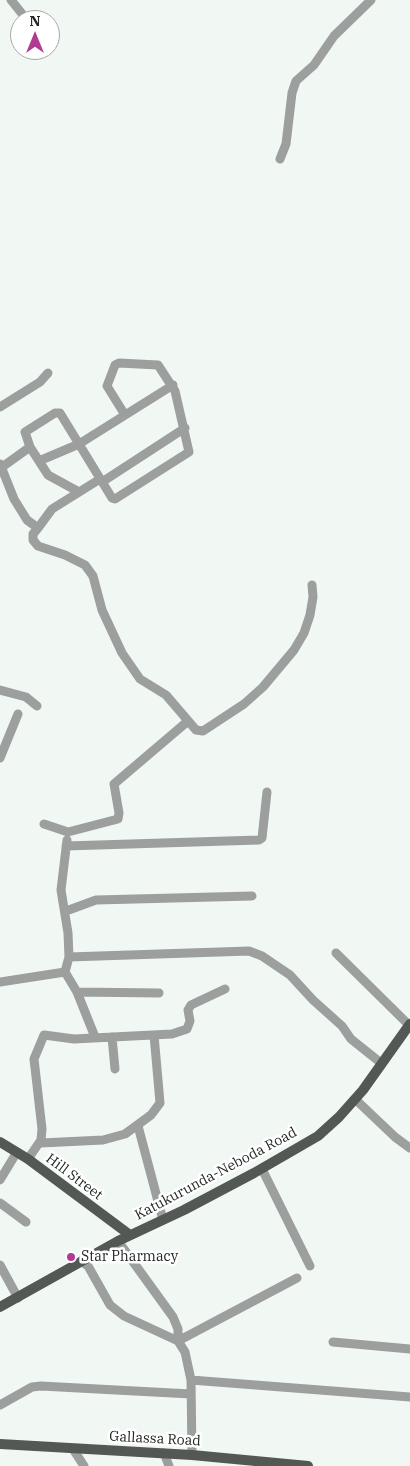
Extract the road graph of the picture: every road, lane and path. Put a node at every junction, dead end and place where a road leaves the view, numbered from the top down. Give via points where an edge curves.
1 (11, 0) edge
2 (371, 0) edge
3 (19, 10) edge
4 (280, 159) dead end
5 (48, 373) dead end
6 (173, 385) junction
7 (0, 407) edge
8 (125, 415) junction
9 (185, 428) junction
10 (79, 444) junction
11 (30, 447) junction
12 (39, 460) junction
13 (1, 465) edge
14 (101, 481) junction
15 (79, 492) junction
16 (38, 528) junction
17 (312, 585) dead end
18 (0, 690) edge
19 (36, 706) dead end
20 (18, 714) dead end
21 (188, 721) junction
22 (0, 758) edge
23 (267, 792) dead end
24 (44, 824) dead end
25 (68, 832) junction
26 (66, 846) junction
27 (252, 896) dead end
28 (66, 911) junction
29 (336, 953) dead end
30 (68, 957) junction
31 (66, 972) junction
32 (0, 982) edge
33 (225, 989) dead end
34 (77, 992) junction
35 (159, 993) dead end
36 (410, 1025) edge
37 (154, 1035) junction
38 (112, 1037) junction
39 (95, 1038) junction
40 (382, 1063) junction
41 (116, 1069) dead end
42 (356, 1099) junction
43 (138, 1126) junction
44 (0, 1142) edge
45 (41, 1143) junction
46 (410, 1148) edge
47 (17, 1152) junction
48 (28, 1159) junction
49 (262, 1169) junction
50 (0, 1180) edge
51 (0, 1203) edge
52 (163, 1220) junction
53 (26, 1222) dead end
54 (130, 1235) junction
55 (118, 1241) junction
56 (81, 1261) junction
57 (0, 1265) edge
58 (310, 1266) dead end
59 (297, 1278) dead end
60 (18, 1298) junction
61 (0, 1307) edge
62 (178, 1340) junction
63 (333, 1342) dead end
64 (410, 1349) edge
65 (190, 1380) junction
66 (191, 1394) junction
67 (410, 1397) edge
68 (0, 1405) edge
69 (0, 1444) edge
70 (73, 1449) junction
71 (164, 1453) junction
72 (192, 1455) junction
73 (254, 1463) edge
74 (285, 1464) edge
75 (84, 1466) edge
76 (169, 1466) edge
77 (308, 1466) edge

1 - 3 street
2 - 4 street via 296,80 286,144
5 - 7 street via 40,382
6 - 8 street
6 - 8 street via 158,365 116,364 107,386
6 - 9 street
8 - 10 street
9 - 14 street
9 - 14 street via 188,454 117,498 112,498
10 - 11 street via 57,412 25,432
10 - 12 street
10 - 14 street
11 - 12 street
11 - 13 street
12 - 15 street via 50,478
13 - 16 street via 18,506 27,520
14 - 15 street
15 - 16 street via 52,509
16 - 21 street via 32,534 38,546 86,565 122,653 140,679 166,695
17 - 21 street via 313,597 304,634 263,688 203,732 196,730
18 - 19 street via 26,697
20 - 22 street
21 - 25 street via 114,784 118,819
23 - 26 street via 262,838 259,840
24 - 25 street
25 - 26 street
26 - 28 street via 61,898
27 - 28 street via 96,900
28 - 30 street
29 - 36 street
30 - 31 street
30 - 40 street via 249,951 290,976 342,1026 351,1040
31 - 32 street
31 - 34 street
33 - 37 street via 191,1005 187,1029
34 - 35 street
34 - 39 street
36 - 40 main road, Katukurunda-Neboda Road
37 - 38 street
37 - 43 street via 160,1103
38 - 39 street
38 - 41 street
39 - 45 street via 60,1038 47,1034 41,1038 34,1066
40 - 42 main road, Katukurunda-Neboda Road
42 - 46 street
42 - 49 main road, Katukurunda-Neboda Road via 318,1136
43 - 45 street via 125,1134 103,1140
43 - 52 street
44 - 47 main road, Hill Street
45 - 48 street
47 - 48 main road, Hill Street
47 - 50 street
48 - 54 main road, Hill Street
49 - 52 main road, Katukurunda-Neboda Road
49 - 58 street
51 - 53 street
52 - 54 main road, Katukurunda-Neboda Road
54 - 55 main road, Katukurunda-Neboda Road
55 - 56 main road, Katukurunda-Neboda Road
55 - 62 street via 173,1317
56 - 60 main road, Katukurunda-Neboda Road
56 - 62 street via 88,1266 110,1305 124,1316
57 - 60 street
59 - 62 street
60 - 61 main road, Katukurunda-Neboda Road
62 - 65 street via 185,1352
63 - 64 street
65 - 66 street
65 - 67 street
66 - 68 street via 40,1386 32,1387
66 - 72 street
69 - 70 main road, Gallassa Road
70 - 71 main road, Gallassa Road
70 - 75 street
71 - 72 main road, Gallassa Road
71 - 76 street
72 - 73 main road, Gallassa Road
73 - 74 main road, Gallassa Road
74 - 77 main road, Gallassa Road

